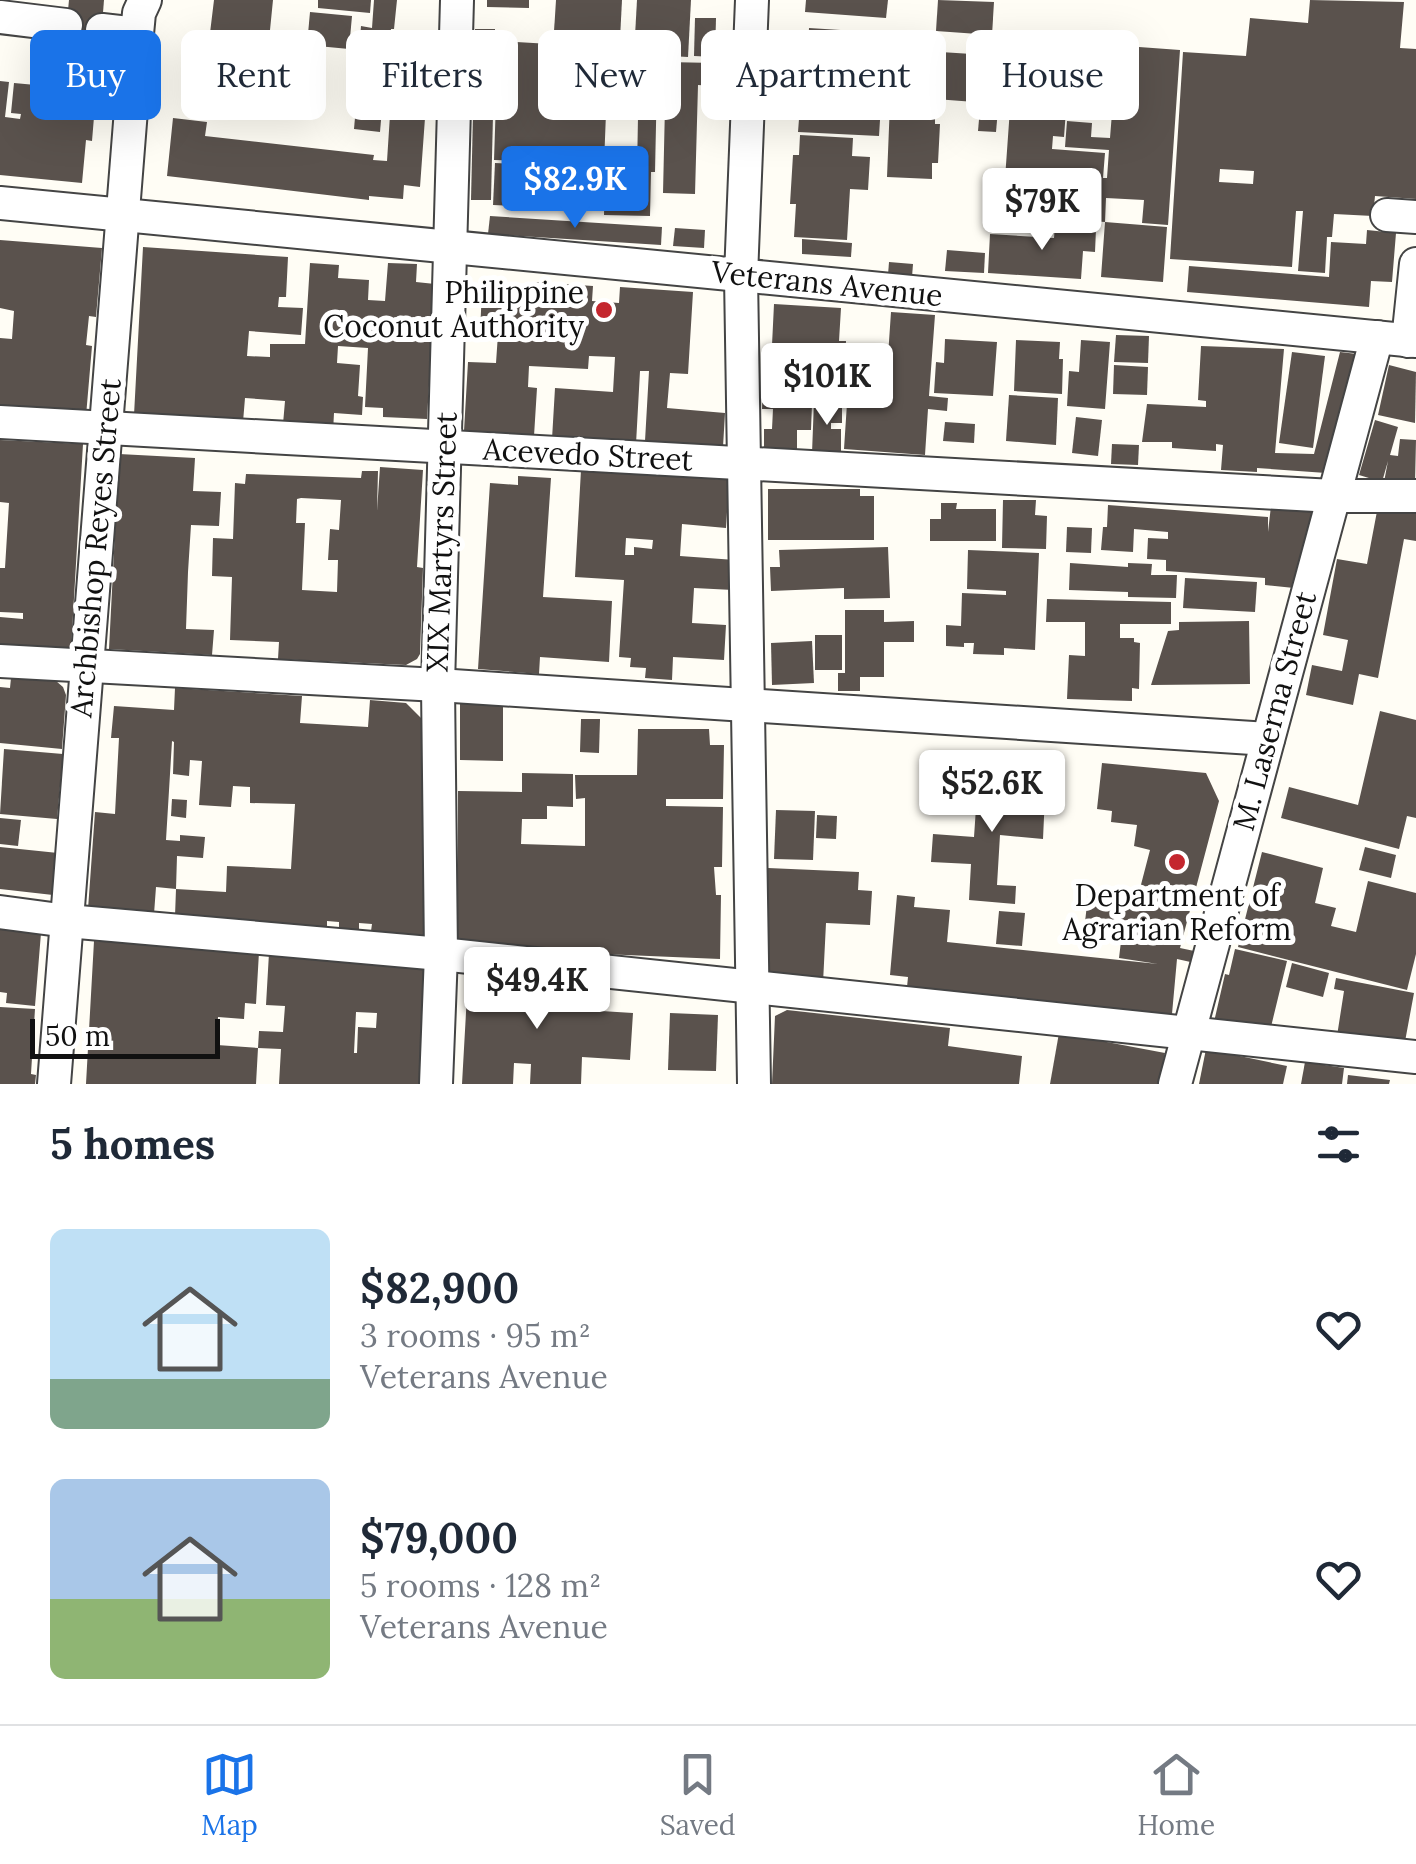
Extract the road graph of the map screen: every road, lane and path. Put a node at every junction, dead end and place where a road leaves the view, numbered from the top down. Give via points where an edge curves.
1 (457, 0) edge
2 (752, 0) edge
3 (138, 12) edge
4 (0, 17) edge
5 (66, 25) dead end
6 (102, 30) dead end
7 (0, 203) edge
8 (123, 215) junction
9 (450, 247) junction
10 (1416, 264) edge
11 (741, 276) junction
12 (1400, 340) edge
13 (0, 422) edge
14 (106, 428) junction
15 (444, 447) junction
16 (745, 464) junction
17 (1333, 496) junction
18 (1416, 496) edge
19 (0, 661) edge
20 (87, 667) junction
21 (438, 685) junction
22 (749, 705) junction
23 (1268, 738) junction
24 (0, 912) edge
25 (66, 921) junction
26 (441, 954) junction
27 (753, 987) junction
28 (1189, 1031) junction
29 (1416, 1057) edge
30 (54, 1084) edge
31 (436, 1084) edge
32 (754, 1084) edge
33 (1174, 1084) edge

1 - 9 street, XIX Martyrs Street
2 - 11 street
3 - 6 street
3 - 8 street, Archbishop Reyes Street
4 - 5 street
7 - 8 street, Veterans Avenue
8 - 9 street, Veterans Avenue
8 - 14 street, Archbishop Reyes Street
9 - 11 street, Veterans Avenue
9 - 15 street, XIX Martyrs Street
10 - 12 street, M. Laserna Street
11 - 12 street, Veterans Avenue
11 - 16 street
12 - 17 street, M. Laserna Street
13 - 14 street, Acevedo Street
14 - 15 street, Acevedo Street
14 - 20 street, Archbishop Reyes Street
15 - 16 street, Acevedo Street
15 - 21 street, XIX Martyrs Street
16 - 17 street, Acevedo Street
16 - 22 street
17 - 18 street, Acevedo Street
17 - 23 street, M. Laserna Street
19 - 20 street
20 - 21 street
20 - 25 street, Archbishop Reyes Street
21 - 22 street
21 - 26 street, XIX Martyrs Street
22 - 23 street
22 - 27 street
23 - 28 street, M. Laserna Street
24 - 25 street
25 - 26 street
25 - 30 street, Archbishop Reyes Street
26 - 27 street
26 - 31 street, XIX Martyrs Street
27 - 28 street
27 - 32 street
28 - 29 street
28 - 33 street, M. Laserna Street

